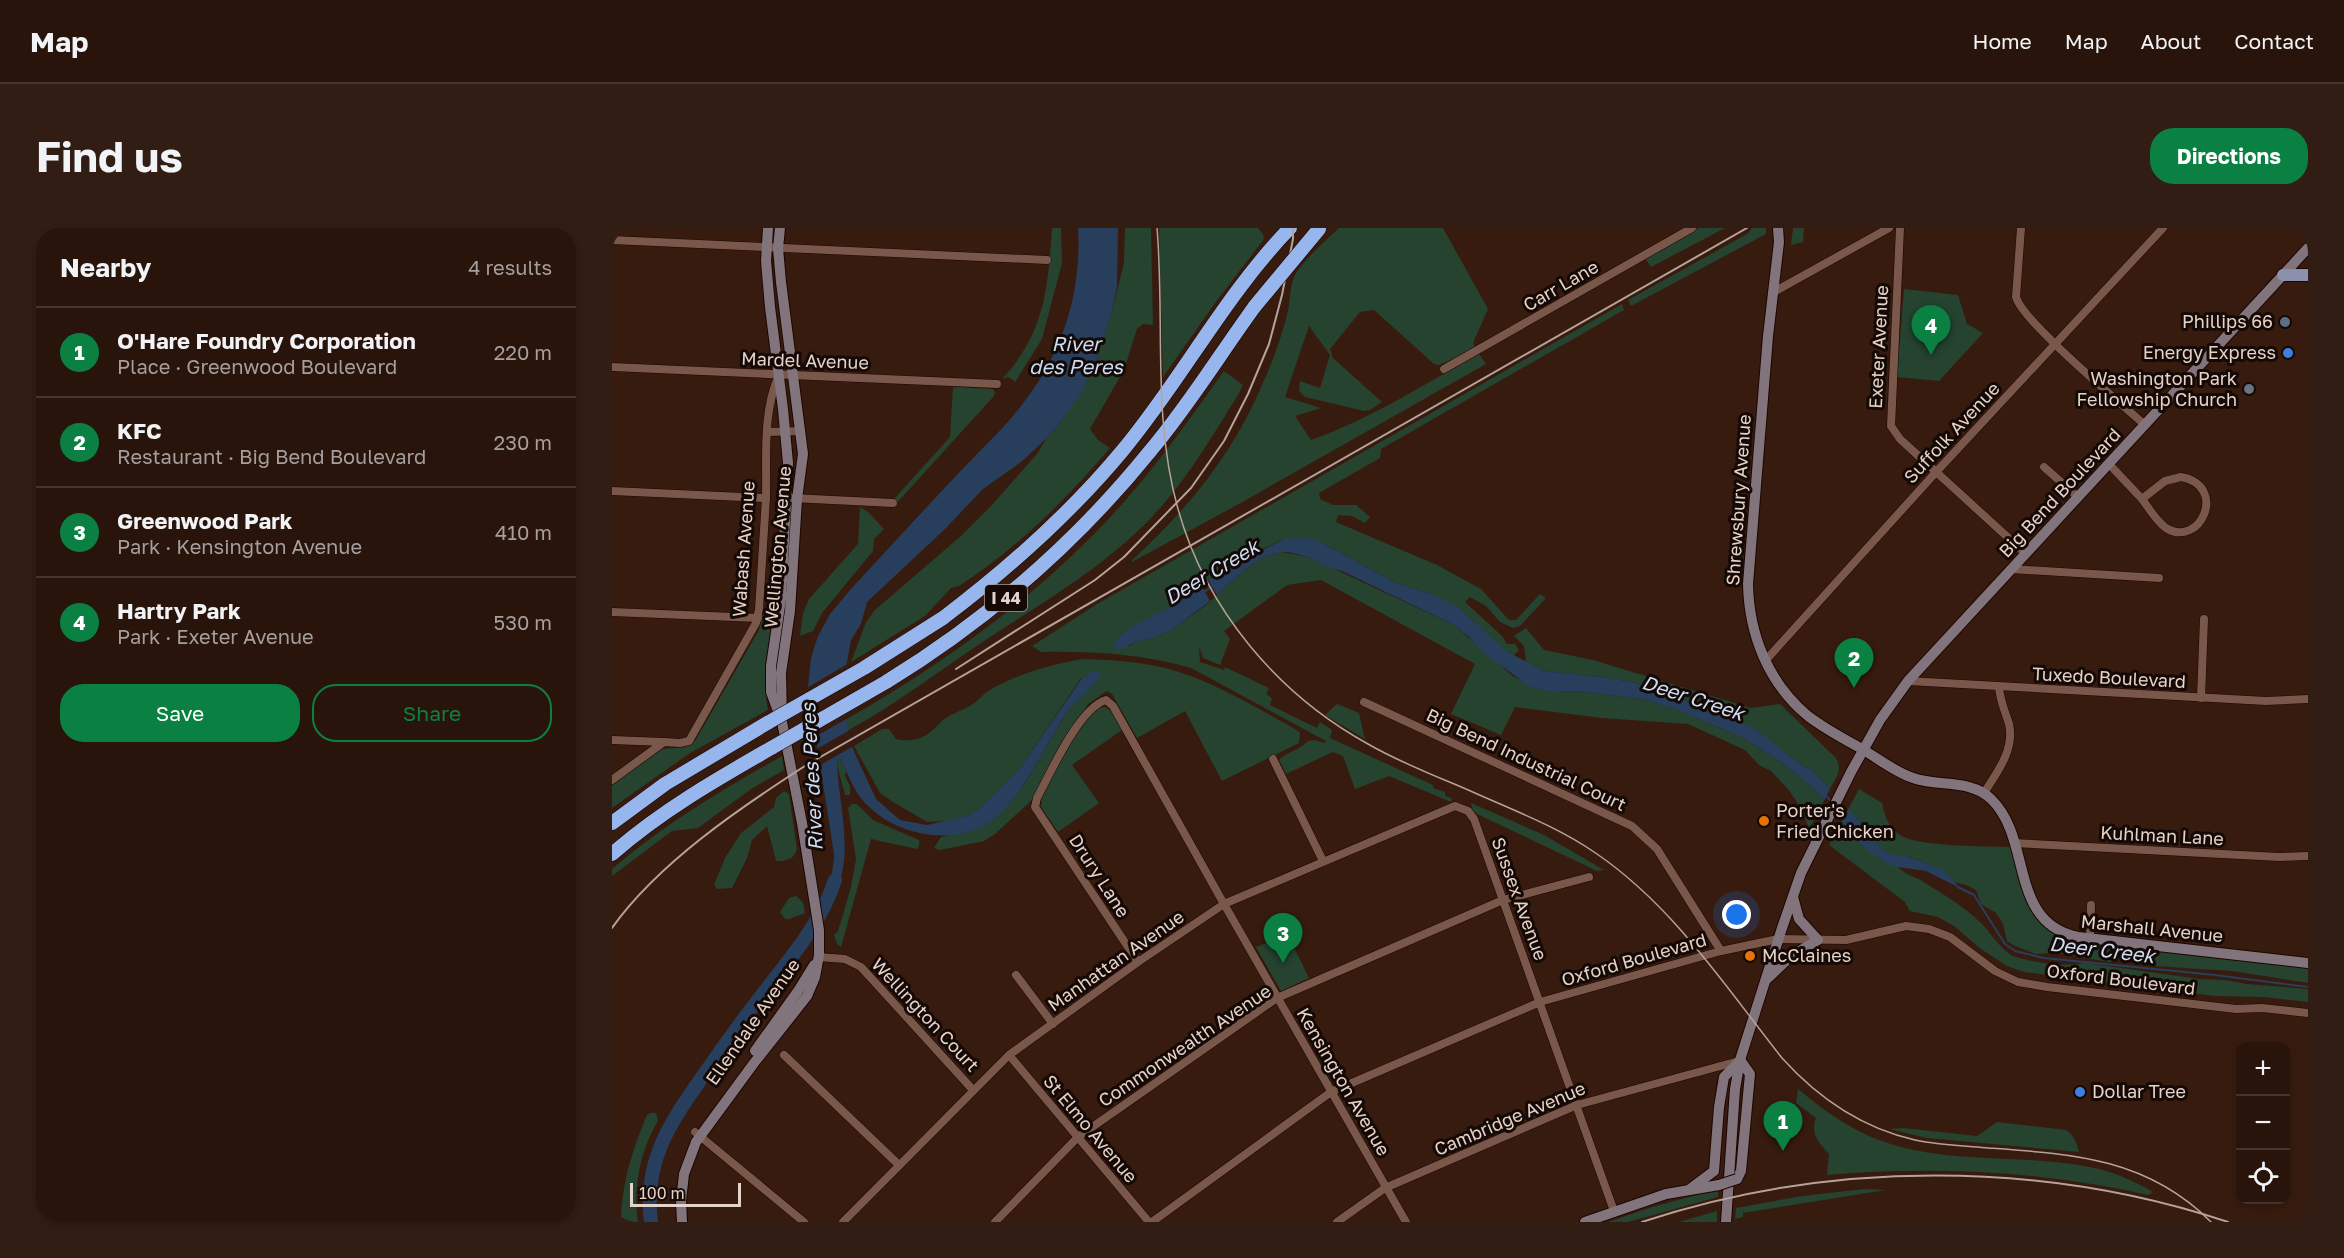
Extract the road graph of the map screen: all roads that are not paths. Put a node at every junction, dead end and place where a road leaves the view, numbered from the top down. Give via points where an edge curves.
1 (768, 228) edge
2 (780, 228) edge
3 (1290, 228) edge
4 (1692, 228) edge
5 (1778, 228) edge
6 (1785, 228) edge
7 (1889, 228) edge
8 (1900, 228) edge
9 (2021, 228) edge
10 (2163, 228) edge
11 (1320, 229) edge
12 (612, 240) edge
13 (1779, 242) junction
14 (773, 247) junction
15 (2308, 248) edge
16 (1047, 260) dead end
17 (2283, 275) junction
18 (2308, 275) edge
19 (1772, 293) junction
20 (2056, 344) junction
21 (612, 368) edge
22 (1444, 369) dead end
23 (779, 375) junction
24 (793, 375) junction
25 (997, 384) dead end
26 (2145, 425) junction
27 (801, 431) junction
28 (768, 432) junction
29 (786, 432) junction
30 (2109, 464) junction
31 (2044, 467) dead end
32 (1937, 471) junction
33 (612, 491) edge
34 (2078, 497) junction
35 (766, 498) junction
36 (791, 498) junction
37 (2142, 499) junction
38 (892, 503) dead end
39 (2025, 553) junction
40 (2011, 569) junction
41 (2159, 578) dead end
42 (612, 612) edge
43 (758, 618) junction
44 (2204, 619) dead end
45 (1765, 661) junction
46 (1908, 681) junction
47 (1999, 687) junction
48 (2201, 698) junction
49 (2308, 699) edge
50 (1364, 702) dead end
51 (1113, 706) joint
52 (776, 722) junction
53 (612, 740) edge
54 (664, 742) junction
55 (1863, 750) junction
56 (1273, 759) dead end
57 (612, 780) edge
58 (1984, 793) junction
59 (1461, 807) joint
60 (612, 823) edge
61 (2014, 843) junction
62 (612, 854) edge
63 (2308, 856) edge
64 (1323, 861) junction
65 (1589, 877) dead end
66 (1793, 897) junction
67 (1503, 900) junction
68 (1224, 904) junction
69 (2091, 905) dead end
70 (1778, 939) junction
71 (2090, 939) junction
72 (1818, 940) junction
73 (1721, 951) junction
74 (819, 956) junction
75 (1138, 962) junction
76 (2308, 963) edge
77 (1016, 975) dead end
78 (1766, 980) junction
79 (1277, 998) junction
80 (1540, 1002) junction
81 (2308, 1013) edge
82 (1053, 1024) junction
83 (1009, 1054) junction
84 (784, 1055) dead end
85 (1740, 1060) junction
86 (974, 1090) junction
87 (1331, 1092) junction
88 (1576, 1105) junction
89 (697, 1134) junction
90 (1078, 1137) junction
91 (899, 1165) junction
92 (1714, 1171) junction
93 (1717, 1185) junction
94 (1385, 1188) junction
95 (1690, 1189) junction
96 (1614, 1211) junction
97 (676, 1222) edge
98 (682, 1222) edge
99 (804, 1222) edge
100 (843, 1222) edge
101 (995, 1222) edge
102 (1150, 1222) edge
103 (1336, 1222) edge
104 (1406, 1222) edge
105 (1585, 1222) edge
106 (1726, 1222) edge

1 - 14 main road, Wabash Avenue
2 - 14 main road, Wabash Avenue
3 - 52 highway, I 44, bridge via 1261,260 1123,450 1028,549 943,618
4 - 22 street, Carr Lane
5 - 13 main road, Shrewsbury Avenue
6 - 13 main road, Shrewsbury Avenue
7 - 19 street
8 - 32 street, Exeter Avenue via 1891,426
9 - 20 street via 2018,305
10 - 20 street, Suffolk Avenue
11 - 62 highway, I 44, bridge via 1255,306 1174,422 1113,496 1018,588 954,638 687,798
12 - 14 street
13 - 19 main road, Shrewsbury Avenue
14 - 16 street
14 - 23 main road, Wabash Avenue via 770,307
14 - 24 main road, Wabash Avenue
15 - 17 main road, Big Bend Boulevard
17 - 18 main road
17 - 26 main road, Big Bend Boulevard
19 - 45 main road, Shrewsbury Avenue via 1748,584 1753,628
20 - 26 street
20 - 32 street, Suffolk Avenue
21 - 23 street, Mardel Avenue
23 - 24 street, Mardel Avenue
23 - 28 street, Wabash Avenue via 772,389
23 - 29 main road, Wellington Avenue
24 - 25 street, Mardel Avenue
24 - 27 main road, Wellington Avenue
26 - 30 main road, Big Bend Boulevard
27 - 29 street
27 - 36 main road, Wellington Avenue via 803,454
28 - 29 street
28 - 35 street, Wabash Avenue
29 - 36 main road, Wellington Avenue
30 - 34 main road, Big Bend Boulevard
30 - 37 street
31 - 34 street
32 - 39 street, Exeter Avenue
32 - 45 street, Suffolk Avenue
33 - 35 street
34 - 39 main road, Big Bend Boulevard
35 - 43 street, Wabash Avenue
36 - 38 street
36 - 52 main road, Wellington Avenue via 771,680
37 - 37 street via 2158,522 2172,530 2195,528 2207,509 2200,486 2181,477 2165,481
39 - 40 main road, Big Bend Boulevard
40 - 41 street
40 - 46 main road, Big Bend Boulevard
42 - 43 street
43 - 54 street, Wabash Avenue via 693,737 684,742
44 - 48 street
45 - 55 main road, Shrewsbury Avenue via 1783,690 1806,714
46 - 47 street, Tuxedo Boulevard
46 - 55 main road, Big Bend Boulevard
47 - 48 street, Tuxedo Boulevard
47 - 58 street via 2010,742 2006,757
48 - 49 street, Tuxedo Boulevard
50 - 73 street, Big Bend Industrial Court via 1632,826 1657,849
51 - 68 street, Kensington Avenue
51 - 75 street, Drury Lane via 1106,700 1097,703 1081,719 1035,807
52 - 60 highway, I 44 via 665,784
52 - 74 main road, Wellington Avenue via 801,813 819,930
53 - 54 street
54 - 57 street, Wabash Avenue
55 - 58 main road, Shrewsbury Avenue via 1914,779 1965,786
55 - 66 main road, Big Bend Boulevard via 1801,873
56 - 64 street
58 - 61 main road, Marshall Avenue via 1999,808
59 - 64 street, Manhattan Avenue via 1449,807
59 - 67 street, Sussex Avenue via 1474,819
61 - 63 street, Kuhlman Lane
61 - 71 main road, Marshall Avenue via 2030,897 2041,916 2061,933
64 - 68 street, Manhattan Avenue
65 - 67 street, Commonwealth Avenue
66 - 70 main road, Big Bend Boulevard
66 - 72 main road via 1799,919
67 - 79 street, Commonwealth Avenue
67 - 80 street, Sussex Avenue
68 - 75 street, Manhattan Avenue
68 - 79 street, Kensington Avenue
69 - 71 street
70 - 72 street, Oxford Boulevard
70 - 73 street, Oxford Boulevard
70 - 78 main road, Big Bend Boulevard
71 - 76 main road, Marshall Avenue
72 - 78 main road via 1791,956
72 - 81 street, Oxford Boulevard via 1846,940 1906,926 1929,929 1950,937 1995,971 2018,982 2229,1008
73 - 80 street, Oxford Boulevard
74 - 86 street, Wellington Court via 845,959 861,967
74 - 89 main road, Ellendale Avenue
75 - 82 street, Manhattan Avenue
77 - 82 street
78 - 85 main road, Big Bend Boulevard
79 - 87 street, Kensington Avenue
79 - 90 street, Commonwealth Avenue
80 - 87 street, Oxford Boulevard
80 - 88 street, Sussex Avenue
82 - 83 street, Manhattan Avenue
83 - 86 street, Manhattan Avenue
83 - 90 street, St Elmo Avenue
84 - 91 street
85 - 88 street, Cambridge Avenue
85 - 92 main road via 1724,1077
85 - 93 main road, bridge via 1750,1074 1741,1171 1737,1179
85 - 106 main road via 1732,1115
86 - 91 street, Manhattan Avenue
87 - 94 street, Kensington Avenue
87 - 102 street, Oxford Boulevard
88 - 94 street, Cambridge Avenue
88 - 96 street, Sussex Avenue
89 - 97 main road, Ellendale Avenue via 685,1150 678,1172
89 - 98 main road, Ellendale Avenue via 684,1174
89 - 99 street
90 - 101 street, Commonwealth Avenue
90 - 102 street, St Elmo Avenue
91 - 100 street, Manhattan Avenue
92 - 93 main road
92 - 95 main road
93 - 95 main road
94 - 103 street, Cambridge Avenue
94 - 104 street, Kensington Avenue
95 - 96 main road
96 - 105 main road

